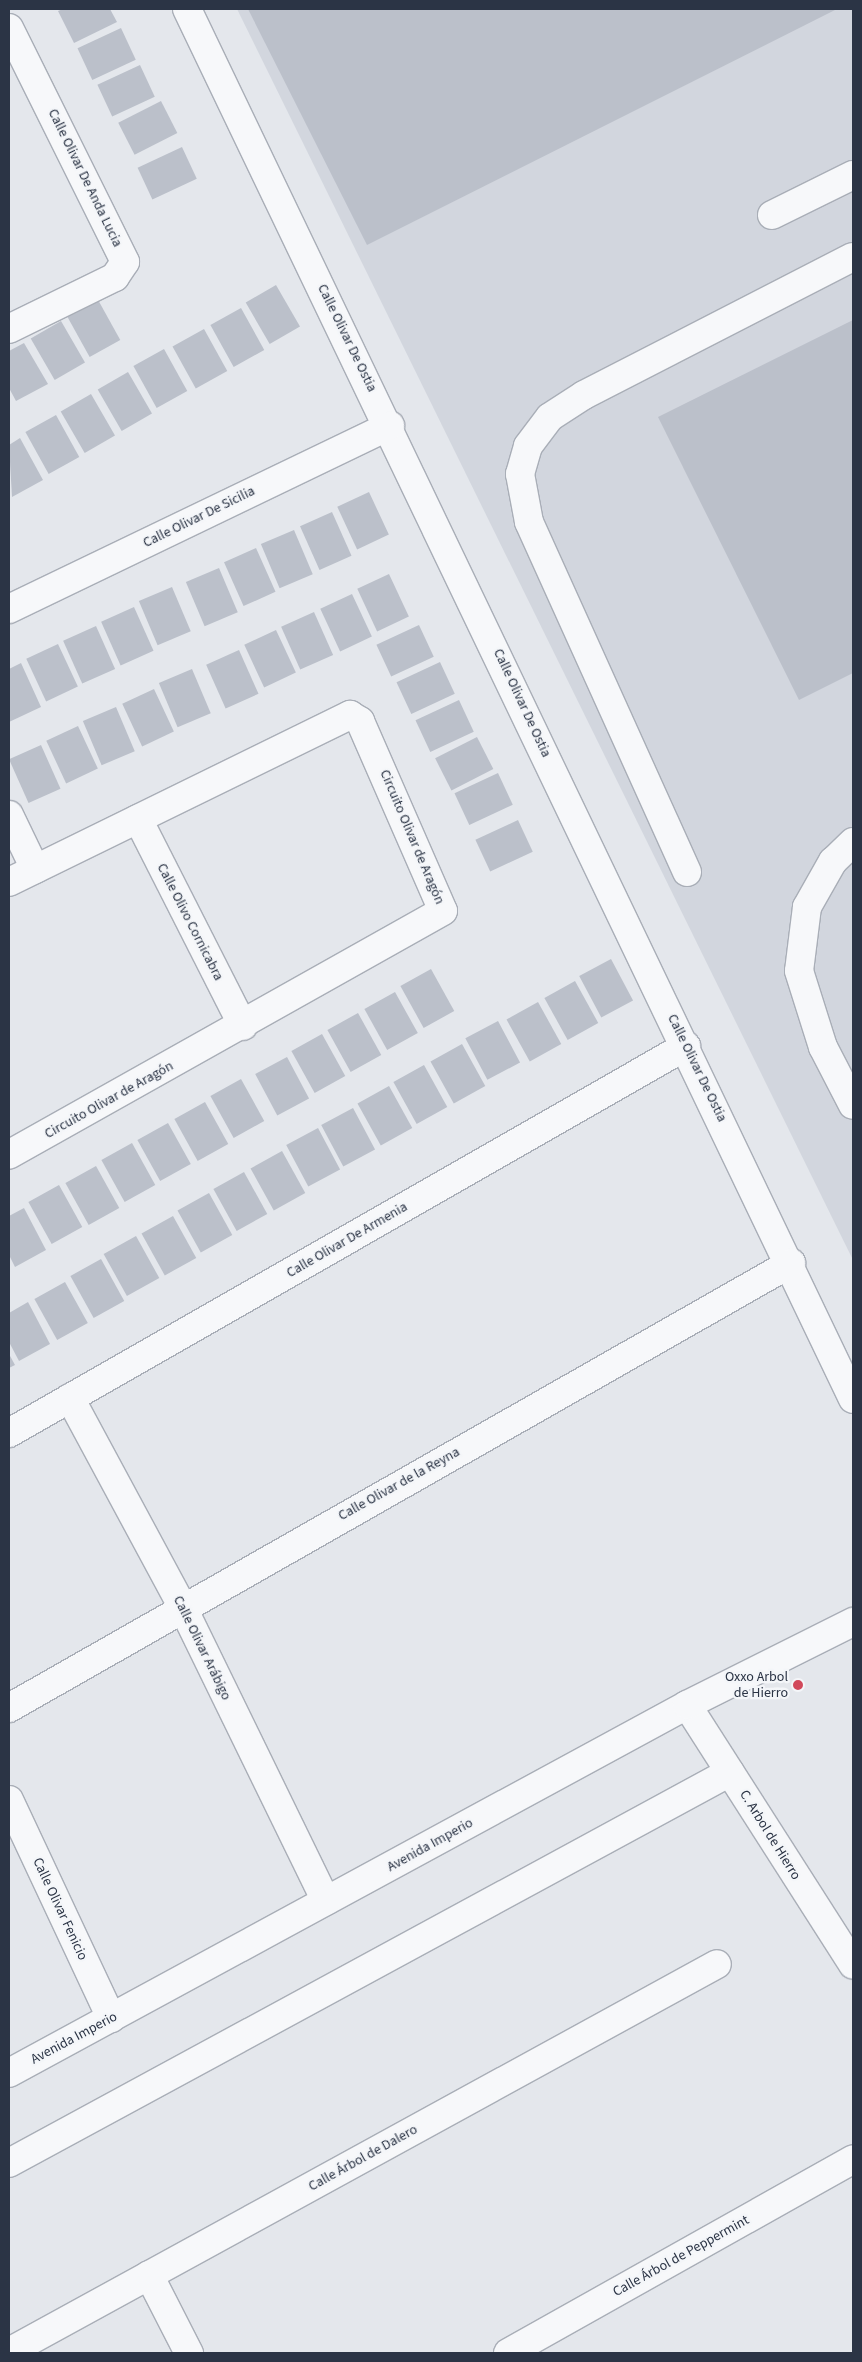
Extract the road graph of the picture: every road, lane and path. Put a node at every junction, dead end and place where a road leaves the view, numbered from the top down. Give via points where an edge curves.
1 (187, 9) edge
2 (9, 28) edge
3 (853, 175) edge
4 (772, 215) dead end
5 (853, 257) edge
6 (9, 329) edge
7 (390, 426) junction
8 (9, 609) edge
9 (9, 815) edge
10 (138, 819) junction
11 (853, 842) edge
12 (35, 869) junction
13 (687, 872) dead end
14 (9, 882) edge
15 (242, 1026) junction
16 (686, 1046) junction
17 (853, 1105) edge
18 (9, 1155) edge
19 (791, 1263) junction
20 (70, 1398) junction
21 (853, 1399) edge
22 (9, 1433) edge
23 (182, 1606) junction
24 (853, 1622) edge
25 (687, 1705) junction
26 (9, 1708) edge
27 (730, 1772) junction
28 (9, 1800) edge
29 (326, 1901) junction
30 (717, 1964) dead end
31 (853, 1965) edge
32 (112, 2018) junction
33 (9, 2073) edge
34 (853, 2159) edge
35 (9, 2163) edge
36 (149, 2275) junction
37 (9, 2352) edge
38 (189, 2353) edge
39 (508, 2353) edge

1 - 7 street, Calle Olivar De Ostia
2 - 6 street, Calle Olivar De Anda Lucia via 125,262 115,277
3 - 4 street
5 - 13 street via 584,394 550,417 528,446 520,474 529,522
7 - 8 street, Calle Olivar De Sicilia
7 - 16 street, Calle Olivar De Ostia
9 - 12 street
10 - 12 street, Circuito Olivar de Aragón
10 - 15 street, Calle Olivo Cornicabra
10 - 15 street, Circuito Olivar de Aragón via 347,716 360,721 443,911
11 - 17 street via 833,861 807,907 799,971 824,1047
12 - 14 street, Circuito Olivar de Aragón
15 - 18 street, Circuito Olivar de Aragón
16 - 19 street, Calle Olivar De Ostia
16 - 20 street, Calle Olivar De Armenia
19 - 21 street, Calle Olivar De Ostia
19 - 23 street, Calle Olivar de la Reyna
20 - 22 street, Calle Olivar De Armenia
20 - 23 street, Calle Olivar Arábigo
23 - 26 street, Calle Olivar de la Reyna
23 - 29 street, Calle Olivar Arábigo
24 - 25 street, Avenida Imperio
25 - 27 street, C. Arbol de Hierro
25 - 29 street, Avenida Imperio
27 - 31 street, C. Arbol de Hierro
27 - 35 street
28 - 32 street, Calle Olivar Fenicio
29 - 32 street, Avenida Imperio
30 - 36 street, Calle Árbol de Dalero
32 - 33 street, Avenida Imperio
34 - 39 street, Calle Árbol de Peppermint
36 - 37 street, Calle Árbol de Dalero
36 - 38 street

